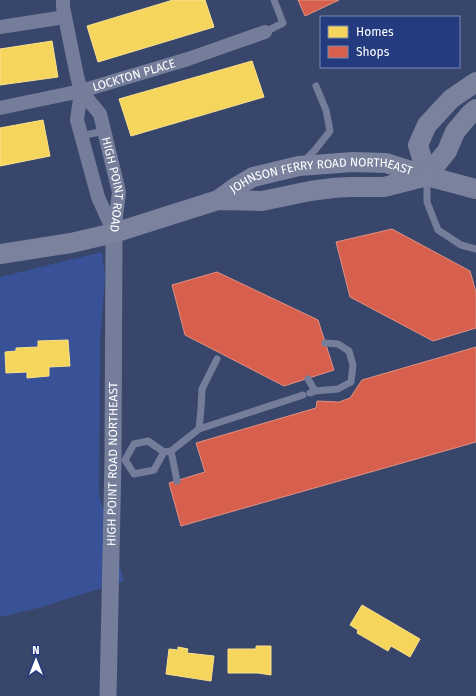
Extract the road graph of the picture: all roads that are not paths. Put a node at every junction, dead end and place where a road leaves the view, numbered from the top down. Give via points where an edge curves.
1 (63, 0) edge
2 (274, 0) edge
3 (65, 17) junction
4 (0, 27) edge
5 (266, 32) joint
6 (476, 82) edge
7 (316, 86) dead end
8 (81, 91) junction
9 (0, 108) edge
10 (476, 109) edge
11 (104, 131) junction
12 (81, 136) junction
13 (299, 166) junction
14 (427, 176) junction
15 (476, 189) edge
16 (218, 200) junction
17 (114, 233) junction
18 (476, 249) edge
19 (0, 254) edge
20 (325, 342) dead end
21 (217, 359) dead end
22 (308, 378) dead end
23 (309, 393) junction
24 (198, 429) junction
25 (168, 452) junction
26 (119, 460) junction
27 (177, 481) dead end
28 (108, 696) edge

1 - 3 street, HIGH POINT ROAD
2 - 5 lane via 283,23
3 - 4 street
3 - 8 street, HIGH POINT ROAD
5 - 8 street, LOCKTON PLACE via 188,59
6 - 14 main road via 451,99 426,125 418,146
7 - 13 lane via 326,110 330,131
8 - 9 street, LOCKTON PLACE
8 - 11 street, HIGH POINT ROAD via 100,114
8 - 12 street, HIGH POINT ROAD via 77,120
10 - 14 main road via 455,132 447,151
11 - 12 lane
11 - 17 street, HIGH POINT ROAD via 119,192
12 - 17 street, HIGH POINT ROAD via 98,197
13 - 14 main road, JOHNSON FERRY ROAD NORTHEAST via 353,162 386,163
13 - 16 main road, JOHNSON FERRY ROAD NORTHEAST via 253,177
14 - 15 main road, JOHNSON FERRY ROAD NORTHEAST
14 - 16 main road, JOHNSON FERRY ROAD NORTHEAST via 384,187 333,188 262,201
14 - 18 lane via 427,202 438,230 462,245
16 - 17 main road, JOHNSON FERRY ROAD NORTHEAST
17 - 19 main road, JOHNSON FERRY ROAD NORTHEAST via 71,243
17 - 26 street, HIGH POINT ROAD NORTHEAST
20 - 23 lane via 338,344 349,351 353,365 350,382 338,389
21 - 24 lane via 202,389
22 - 23 lane
23 - 24 lane
24 - 25 lane
25 - 26 lane via 148,441 134,444
25 - 26 lane via 154,470 134,474
25 - 27 lane
26 - 28 street, HIGH POINT ROAD NORTHEAST

